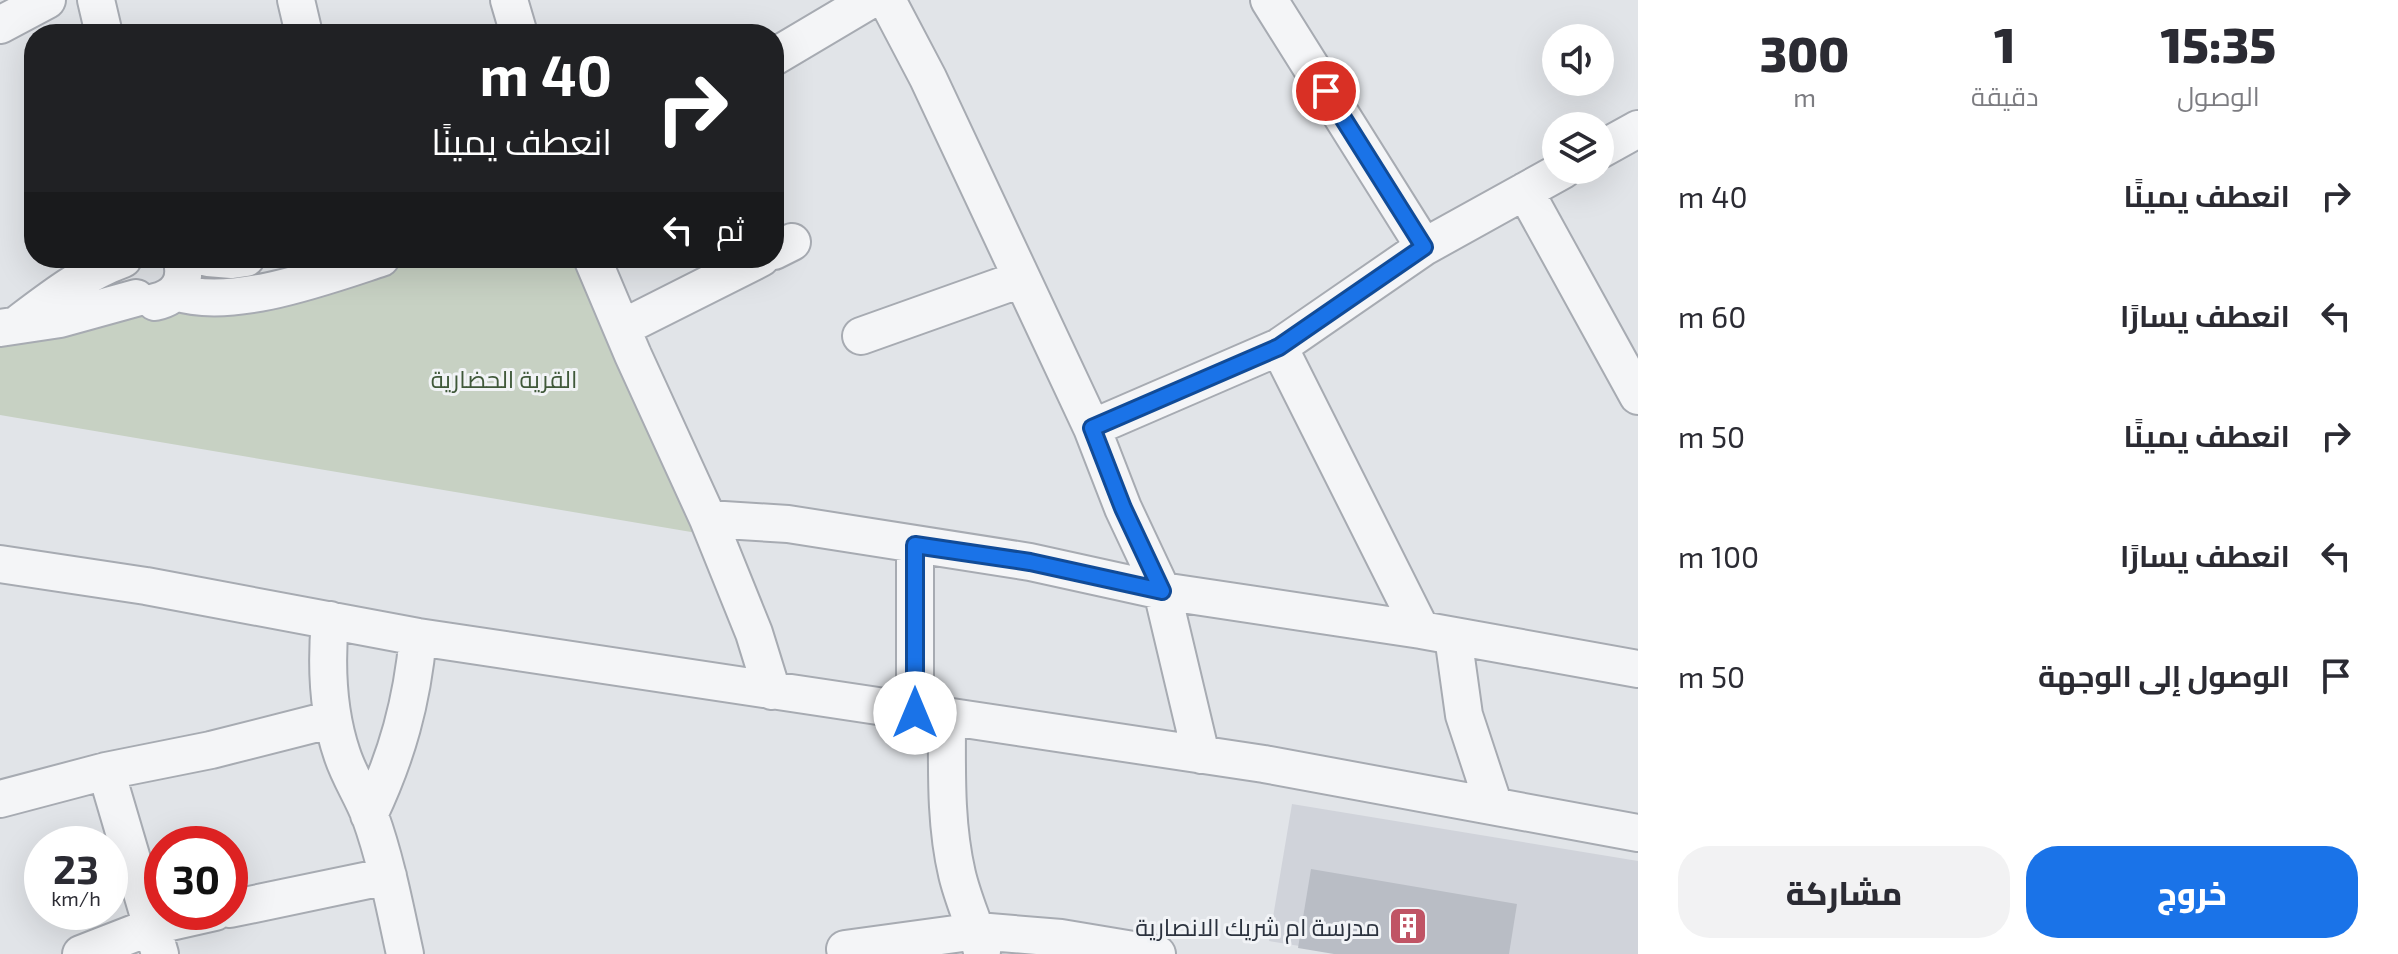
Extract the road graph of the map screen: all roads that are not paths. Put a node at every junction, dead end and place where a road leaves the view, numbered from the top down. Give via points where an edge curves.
1 (47, 0) edge
2 (96, 0) edge
3 (296, 0) edge
4 (509, 0) edge
5 (870, 0) edge
6 (887, 0) edge
7 (1282, 4) edge
8 (102, 24) edge
9 (302, 24) edge
10 (516, 24) edge
11 (0, 25) edge
12 (784, 51) edge
13 (1638, 129) edge
14 (1614, 142) edge
15 (1542, 182) edge
16 (1525, 191) junction
17 (1424, 247) junction
18 (102, 268) edge
19 (120, 268) edge
20 (349, 268) edge
21 (596, 268) edge
22 (741, 268) edge
23 (179, 275) edge
24 (1021, 279) junction
25 (136, 298) junction
26 (8, 327) edge
27 (622, 328) junction
28 (861, 336) dead end
29 (1279, 347) junction
30 (1638, 396) edge
31 (1092, 428) junction
32 (708, 519) junction
33 (915, 545) junction
34 (0, 564) edge
35 (1162, 591) junction
36 (330, 620) junction
37 (1437, 633) junction
38 (418, 637) junction
39 (1638, 669) edge
40 (772, 691) junction
41 (931, 715) junction
42 (333, 719) junction
43 (1201, 755) junction
44 (106, 771) junction
45 (0, 799) edge
46 (1494, 806) junction
47 (369, 815) junction
48 (1638, 833) edge
49 (388, 876) junction
50 (248, 905) edge
51 (177, 930) edge
52 (156, 940) edge
53 (980, 942) edge
54 (845, 949) dead end
55 (81, 954) edge
56 (405, 954) edge
57 (1157, 954) edge

1 - 11 street
2 - 8 street
3 - 9 street
4 - 10 street
5 - 12 street
6 - 24 street
7 - 17 street
13 - 14 street
15 - 16 street
16 - 17 street
16 - 30 street
17 - 29 street
18 - 26 street
19 - 25 street via 127,290
20 - 23 street via 235,296 203,297
21 - 27 street
22 - 27 street
23 - 25 street via 168,299
24 - 28 street
24 - 31 street
25 - 26 street
27 - 32 street
29 - 31 street
29 - 37 street
31 - 35 street
32 - 33 street via 788,524
32 - 40 street
33 - 35 street via 1030,562
33 - 41 street
34 - 36 street
35 - 37 street
35 - 43 street
36 - 38 street
36 - 42 street
37 - 39 street
37 - 46 street
38 - 40 street
38 - 47 street via 408,711
40 - 41 street
41 - 43 street
41 - 53 street via 957,877
42 - 44 street
42 - 47 street
43 - 46 street
44 - 45 street
44 - 52 street
46 - 48 street
47 - 49 street
49 - 50 street
49 - 56 street
51 - 52 street
52 - 55 street
53 - 54 street
53 - 57 street via 1061,938

